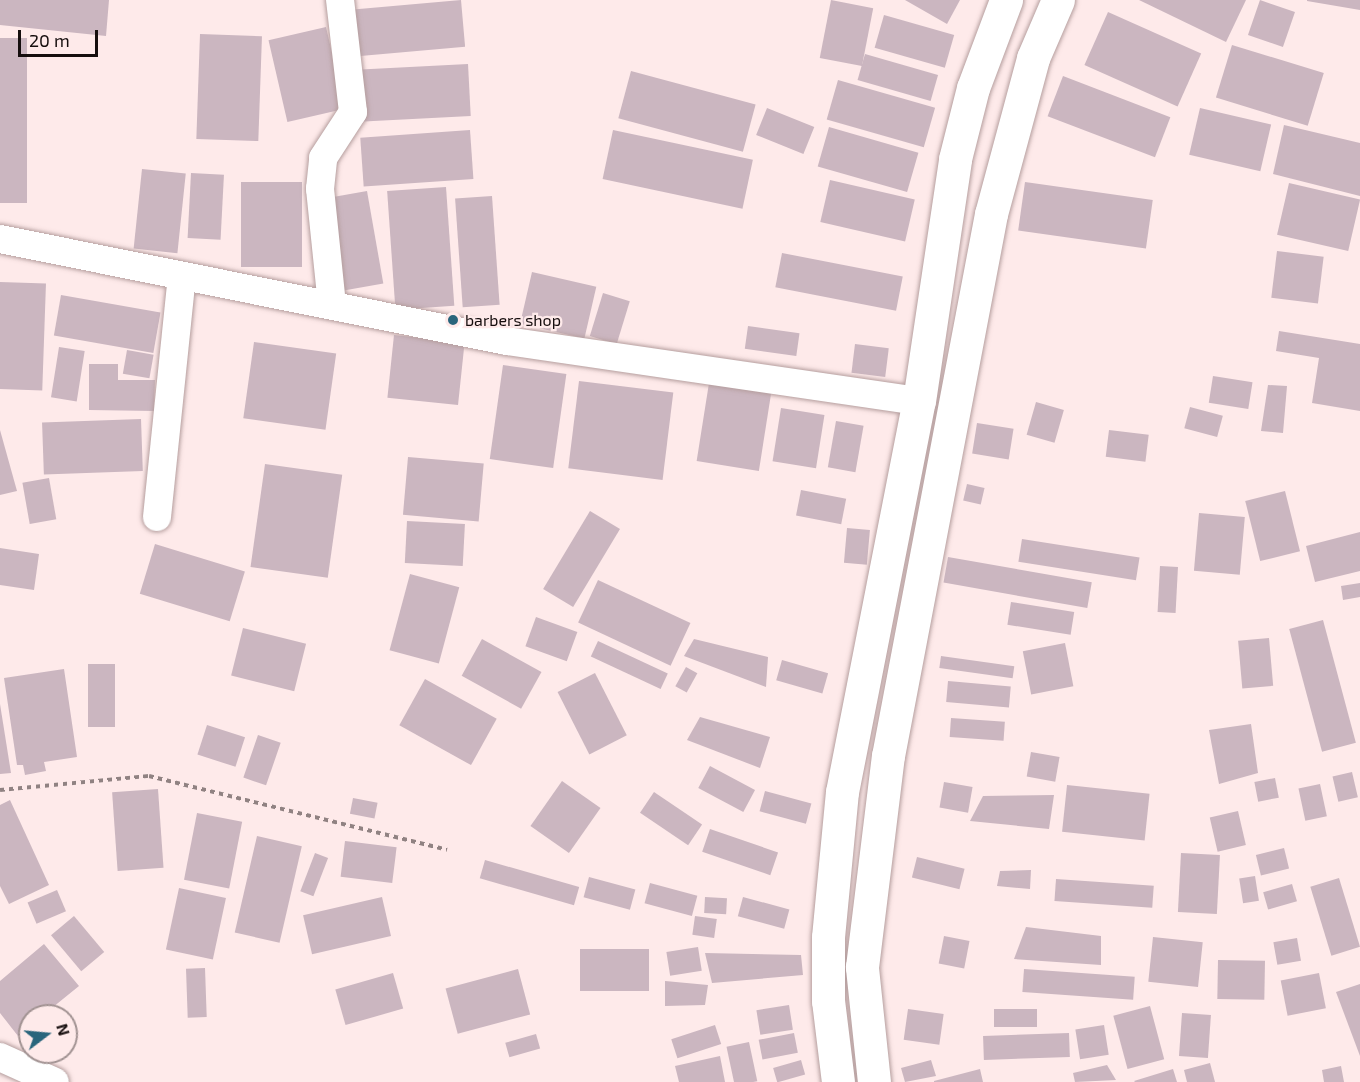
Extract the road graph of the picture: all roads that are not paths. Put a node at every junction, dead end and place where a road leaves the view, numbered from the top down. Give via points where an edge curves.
1 (340, 0) edge
2 (1006, 0) edge
3 (1058, 0) edge
4 (0, 239) edge
5 (182, 277) junction
6 (332, 305) junction
7 (919, 401) junction
8 (157, 518) dead end
9 (0, 1057) edge
10 (55, 1082) edge
11 (838, 1082) edge
12 (874, 1082) edge

1 - 6 street via 353,111 323,158 320,189
2 - 7 main road via 973,88 955,159
3 - 12 main road via 1033,58 991,214 888,756 861,967
4 - 5 street
5 - 6 street
5 - 8 street
6 - 7 street via 507,341
7 - 11 main road via 842,792 828,937 828,1001
9 - 10 street

